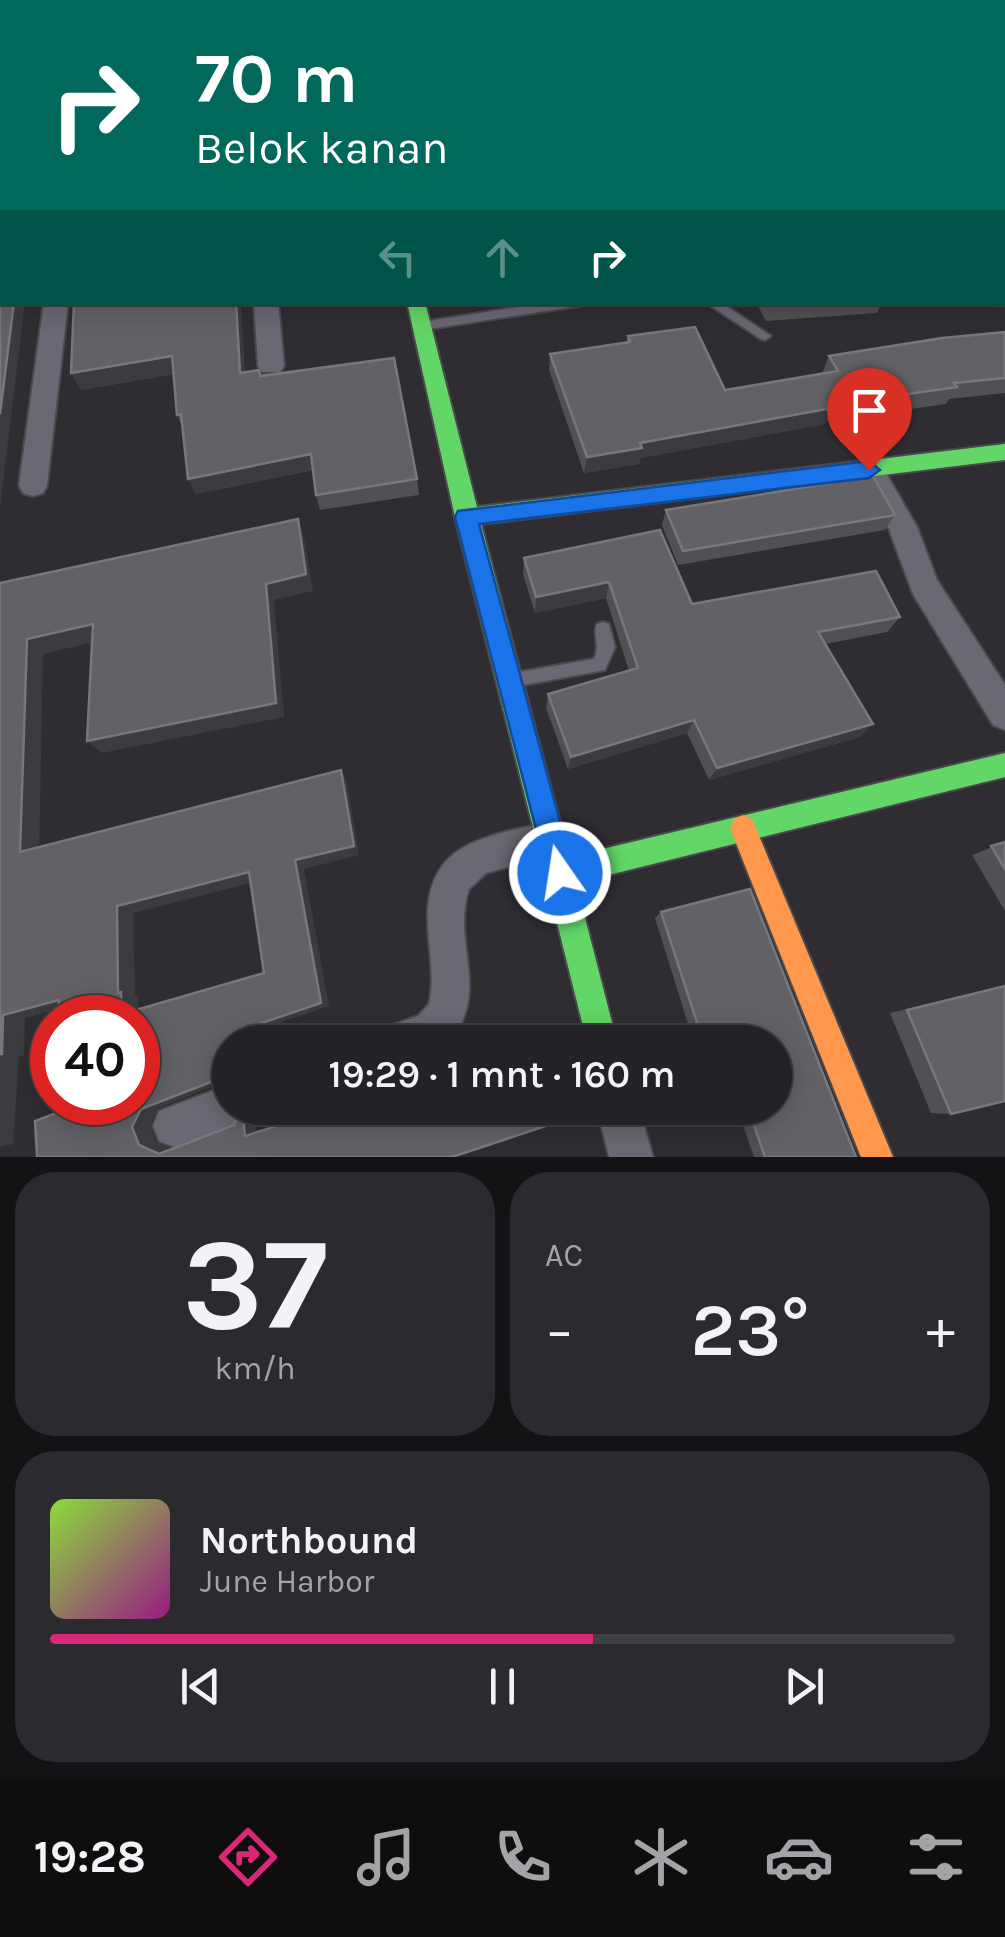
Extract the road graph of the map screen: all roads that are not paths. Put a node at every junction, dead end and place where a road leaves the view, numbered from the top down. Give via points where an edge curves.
1 (56, 305) edge
2 (266, 305) edge
3 (417, 305) edge
4 (559, 305) edge
5 (716, 305) edge
6 (422, 326) junction
7 (765, 336) dead end
8 (271, 366) dead end
9 (1005, 452) edge
10 (869, 470) junction
11 (34, 486) dead end
12 (466, 517) junction
13 (603, 629) dead end
14 (509, 681) junction
15 (1005, 714) edge
16 (1005, 765) edge
17 (743, 828) junction
18 (556, 856) junction
19 (438, 1025) edge
20 (598, 1025) edge
21 (212, 1112) edge
22 (623, 1125) edge
23 (174, 1126) dead end
24 (631, 1157) edge
25 (877, 1157) edge

1 - 11 street
2 - 8 street
3 - 6 street
4 - 6 lane
5 - 7 lane
6 - 12 street
9 - 10 street
10 - 12 street
10 - 15 street via 903,527 924,585
12 - 14 street
13 - 14 lane via 599,665
14 - 18 street
16 - 17 street
17 - 18 street
17 - 25 street
18 - 19 street via 471,861 452,880 445,932 452,984
18 - 20 street
21 - 23 street
22 - 24 street

